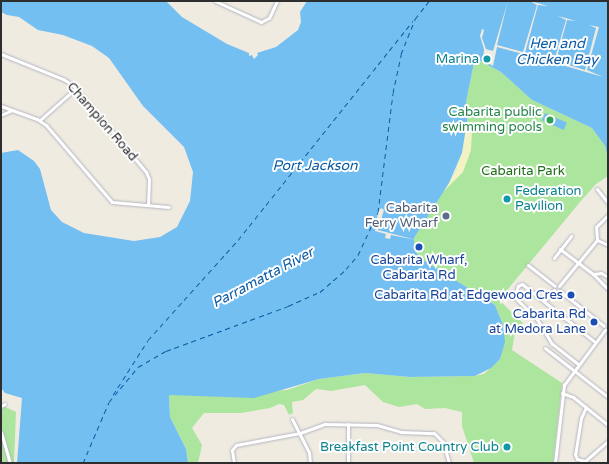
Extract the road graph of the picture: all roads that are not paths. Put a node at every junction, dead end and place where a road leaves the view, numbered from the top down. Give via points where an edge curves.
1 (215, 1) edge
2 (277, 1) edge
3 (222, 3) edge
4 (1, 54) edge
5 (76, 88) junction
6 (1, 106) edge
7 (12, 110) junction
8 (1, 115) edge
9 (40, 120) junction
10 (597, 189) dead end
11 (608, 203) edge
12 (148, 205) junction
13 (169, 207) dead end
14 (608, 215) edge
15 (571, 236) dead end
16 (597, 240) junction
17 (608, 245) edge
18 (560, 249) junction
19 (554, 258) dead end
20 (578, 262) junction
21 (528, 265) dead end
22 (593, 274) junction
23 (608, 277) edge
24 (559, 286) junction
25 (554, 288) junction
26 (608, 289) edge
27 (560, 291) junction
28 (544, 301) junction
29 (606, 328) edge
30 (595, 342) junction
31 (546, 348) dead end
32 (578, 364) junction
33 (574, 370) junction
34 (562, 393) junction
35 (608, 397) edge
36 (5, 404) dead end
37 (1, 406) edge
38 (586, 407) junction
39 (292, 419) dead end
40 (348, 424) junction
41 (608, 425) edge
42 (1, 432) edge
43 (300, 433) junction
44 (608, 441) edge
45 (10, 463) edge
46 (234, 463) edge
47 (310, 463) edge
48 (348, 463) edge
49 (449, 463) edge
50 (555, 463) edge

1 - 3 street
2 - 3 street via 269,18 261,22
4 - 5 street, Champion Road via 63,79
5 - 9 street
5 - 12 street, Champion Road via 149,176
6 - 7 street
7 - 8 street
7 - 9 street
9 - 12 street via 110,201
10 - 11 street
12 - 13 street
14 - 16 street via 596,227
15 - 18 street
16 - 17 street
16 - 20 street
18 - 19 street
18 - 20 street
20 - 22 street
20 - 24 street
21 - 25 street
22 - 23 street via 601,273
22 - 26 street
24 - 25 street
24 - 27 street
25 - 27 street
25 - 28 street
27 - 29 street
28 - 30 street
28 - 32 street via 522,284 514,293 514,297 537,319 552,344
29 - 30 street
30 - 32 street
31 - 33 street
32 - 33 street
33 - 34 street
33 - 35 street
34 - 38 street via 573,397
34 - 50 street
36 - 37 street
38 - 41 street
38 - 44 street via 581,418 575,454 577,459 585,461
39 - 43 street
40 - 43 street via 318,425
40 - 48 street
40 - 49 street via 377,425 401,432 437,434 447,451
42 - 45 street
43 - 46 street via 236,446 232,450
43 - 47 street via 309,452

